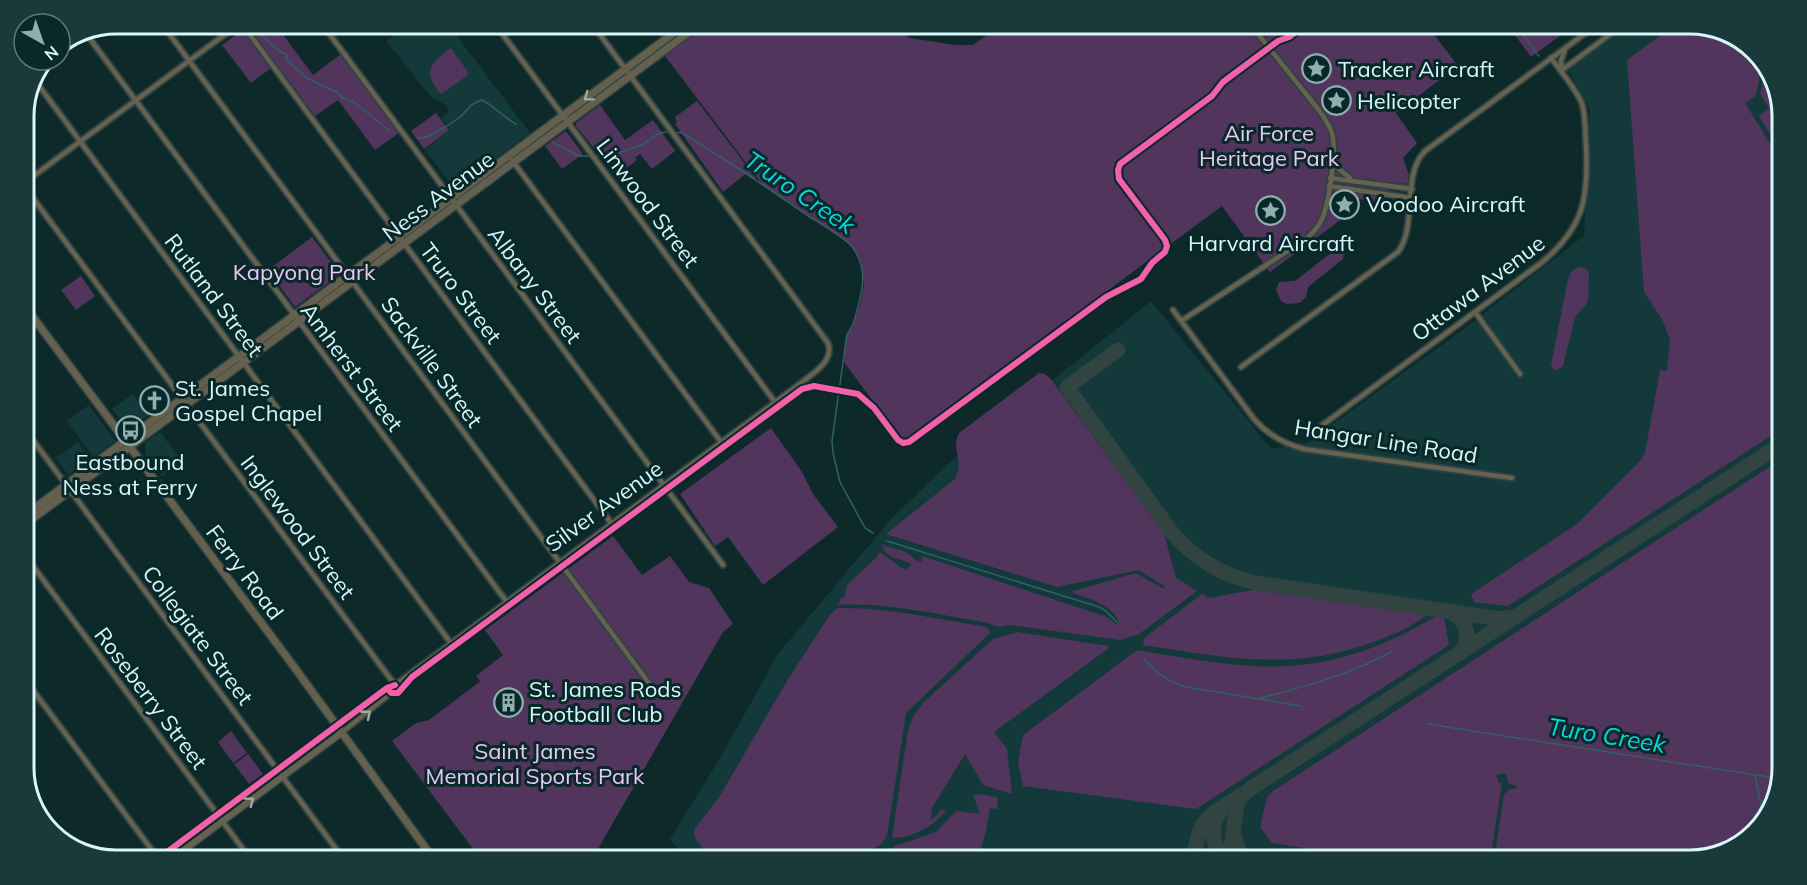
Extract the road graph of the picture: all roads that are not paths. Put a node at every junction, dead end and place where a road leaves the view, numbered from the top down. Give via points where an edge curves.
1 (169, 34) edge
2 (226, 34) edge
3 (248, 34) edge
4 (329, 34) edge
5 (502, 34) edge
6 (600, 34) edge
7 (674, 34) edge
8 (682, 34) edge
9 (1258, 34) edge
10 (1585, 34) edge
11 (1611, 34) edge
12 (90, 39) edge
13 (1567, 47) junction
14 (1551, 58) junction
15 (189, 61) junction
16 (628, 72) junction
17 (1562, 72) junction
18 (40, 87) edge
19 (135, 101) junction
20 (565, 119) junction
21 (79, 142) junction
22 (1334, 154) junction
23 (511, 159) junction
24 (35, 176) edge
25 (1330, 178) junction
26 (1352, 180) junction
27 (1329, 186) junction
28 (1412, 189) junction
29 (1411, 198) junction
30 (35, 199) edge
31 (453, 202) junction
32 (402, 240) junction
33 (348, 275) junction
34 (353, 282) junction
35 (1173, 310) dead end
36 (1475, 312) junction
37 (293, 315) junction
38 (35, 321) edge
39 (1181, 321) junction
40 (298, 322) junction
41 (241, 360) junction
42 (1241, 368) dead end
43 (1520, 374) dead end
44 (184, 402) junction
45 (775, 402) junction
46 (1309, 435) dead end
47 (143, 438) junction
48 (721, 442) junction
49 (35, 443) edge
50 (127, 445) junction
51 (136, 457) junction
52 (1512, 478) dead end
53 (663, 485) junction
54 (69, 488) junction
55 (35, 509) edge
56 (35, 516) edge
57 (611, 523) junction
58 (559, 562) junction
59 (723, 565) dead end
60 (35, 569) edge
61 (506, 601) junction
62 (450, 642) junction
63 (395, 685) junction
64 (654, 690) dead end
65 (35, 693) edge
66 (336, 726) junction
67 (341, 733) junction
68 (278, 770) junction
69 (282, 776) junction
70 (217, 815) junction
71 (222, 821) junction
72 (151, 850) edge
73 (171, 850) edge
74 (184, 850) edge
75 (244, 850) edge
76 (337, 850) edge
77 (427, 850) edge

1 - 15 street, Sackville Street
2 - 15 street
3 - 32 street, Truro Street
4 - 31 street, Albany Street
5 - 20 street, Linwood Street
6 - 16 street
7 - 16 main road, Ness Avenue
8 - 16 main road, Ness Avenue
9 - 22 street via 1327,121
10 - 13 street
11 - 17 street
12 - 19 street, Amherst Street
13 - 14 street
13 - 17 street
14 - 17 street, Ottawa Avenue
14 - 28 street via 1425,151 1416,164
15 - 19 street
15 - 33 street, Sackville Street
16 - 20 main road, Ness Avenue
16 - 45 street, Silver Avenue via 828,343 826,361
17 - 36 street, Ottawa Avenue via 1584,111 1587,179 1580,214 1552,254
18 - 21 street, Rutland Street
19 - 21 street
19 - 37 street, Amherst Street
20 - 23 main road, Ness Avenue
20 - 45 street, Linwood Street
21 - 24 street
21 - 41 street, Rutland Street
22 - 25 street
22 - 26 street via 1338,168
23 - 31 main road, Ness Avenue
23 - 48 street
25 - 26 street
25 - 27 street
26 - 28 street
27 - 29 street
27 - 39 street via 1323,216 1310,236
28 - 29 street
29 - 42 street via 1398,252
30 - 44 street, Inglewood Street
31 - 32 main road, Ness Avenue
31 - 53 street, Albany Street
32 - 33 main road, Ness Avenue
32 - 34 main road, Ness Avenue
32 - 57 street, Truro Street
33 - 34 street, Sackville Street
33 - 37 main road, Ness Avenue
34 - 40 main road, Ness Avenue
34 - 58 street, Sackville Street
35 - 39 street, Hangar Line Road
36 - 43 street
36 - 46 street, Ottawa Avenue
37 - 40 street, Amherst Street
37 - 41 main road, Ness Avenue
38 - 50 main road, Ferry Road
39 - 52 street, Hangar Line Road via 1254,419 1284,442
40 - 41 main road, Ness Avenue
40 - 61 street, Amherst Street
41 - 44 main road, Ness Avenue
41 - 62 street, Rutland Street
44 - 47 main road, Ness Avenue
44 - 50 main road, Ness Avenue
44 - 63 street, Inglewood Street
45 - 48 street, Silver Avenue
47 - 50 main road, Ness Avenue
47 - 51 main road
48 - 53 street, Silver Avenue
49 - 54 street, Collegiate Street
50 - 51 main road, Ferry Road
50 - 54 main road, Ness Avenue
51 - 66 main road, Ferry Road
53 - 57 street, Silver Avenue
53 - 59 street, Albany Street
54 - 55 main road, Ness Avenue
54 - 56 main road, Ness Avenue
54 - 68 street, Collegiate Street
57 - 58 street, Silver Avenue
58 - 61 street, Silver Avenue
58 - 64 street, Sackville Street
60 - 70 street, Roseberry Street
61 - 62 street, Silver Avenue
62 - 63 street, Silver Avenue
63 - 66 street, Silver Avenue
67 -> 63 street, Silver Avenue via 391,693
65 - 72 street
66 - 67 main road, Ferry Road
66 - 68 street, Silver Avenue
67 - 69 street, Silver Avenue
67 - 77 main road, Ferry Road
68 - 69 street, Collegiate Street
68 - 70 street, Silver Avenue
71 -> 69 street, Silver Avenue
69 - 76 street, Collegiate Street
70 - 71 street, Roseberry Street
70 - 73 street, Silver Avenue
71 - 74 street, Silver Avenue
71 - 75 street, Roseberry Street

